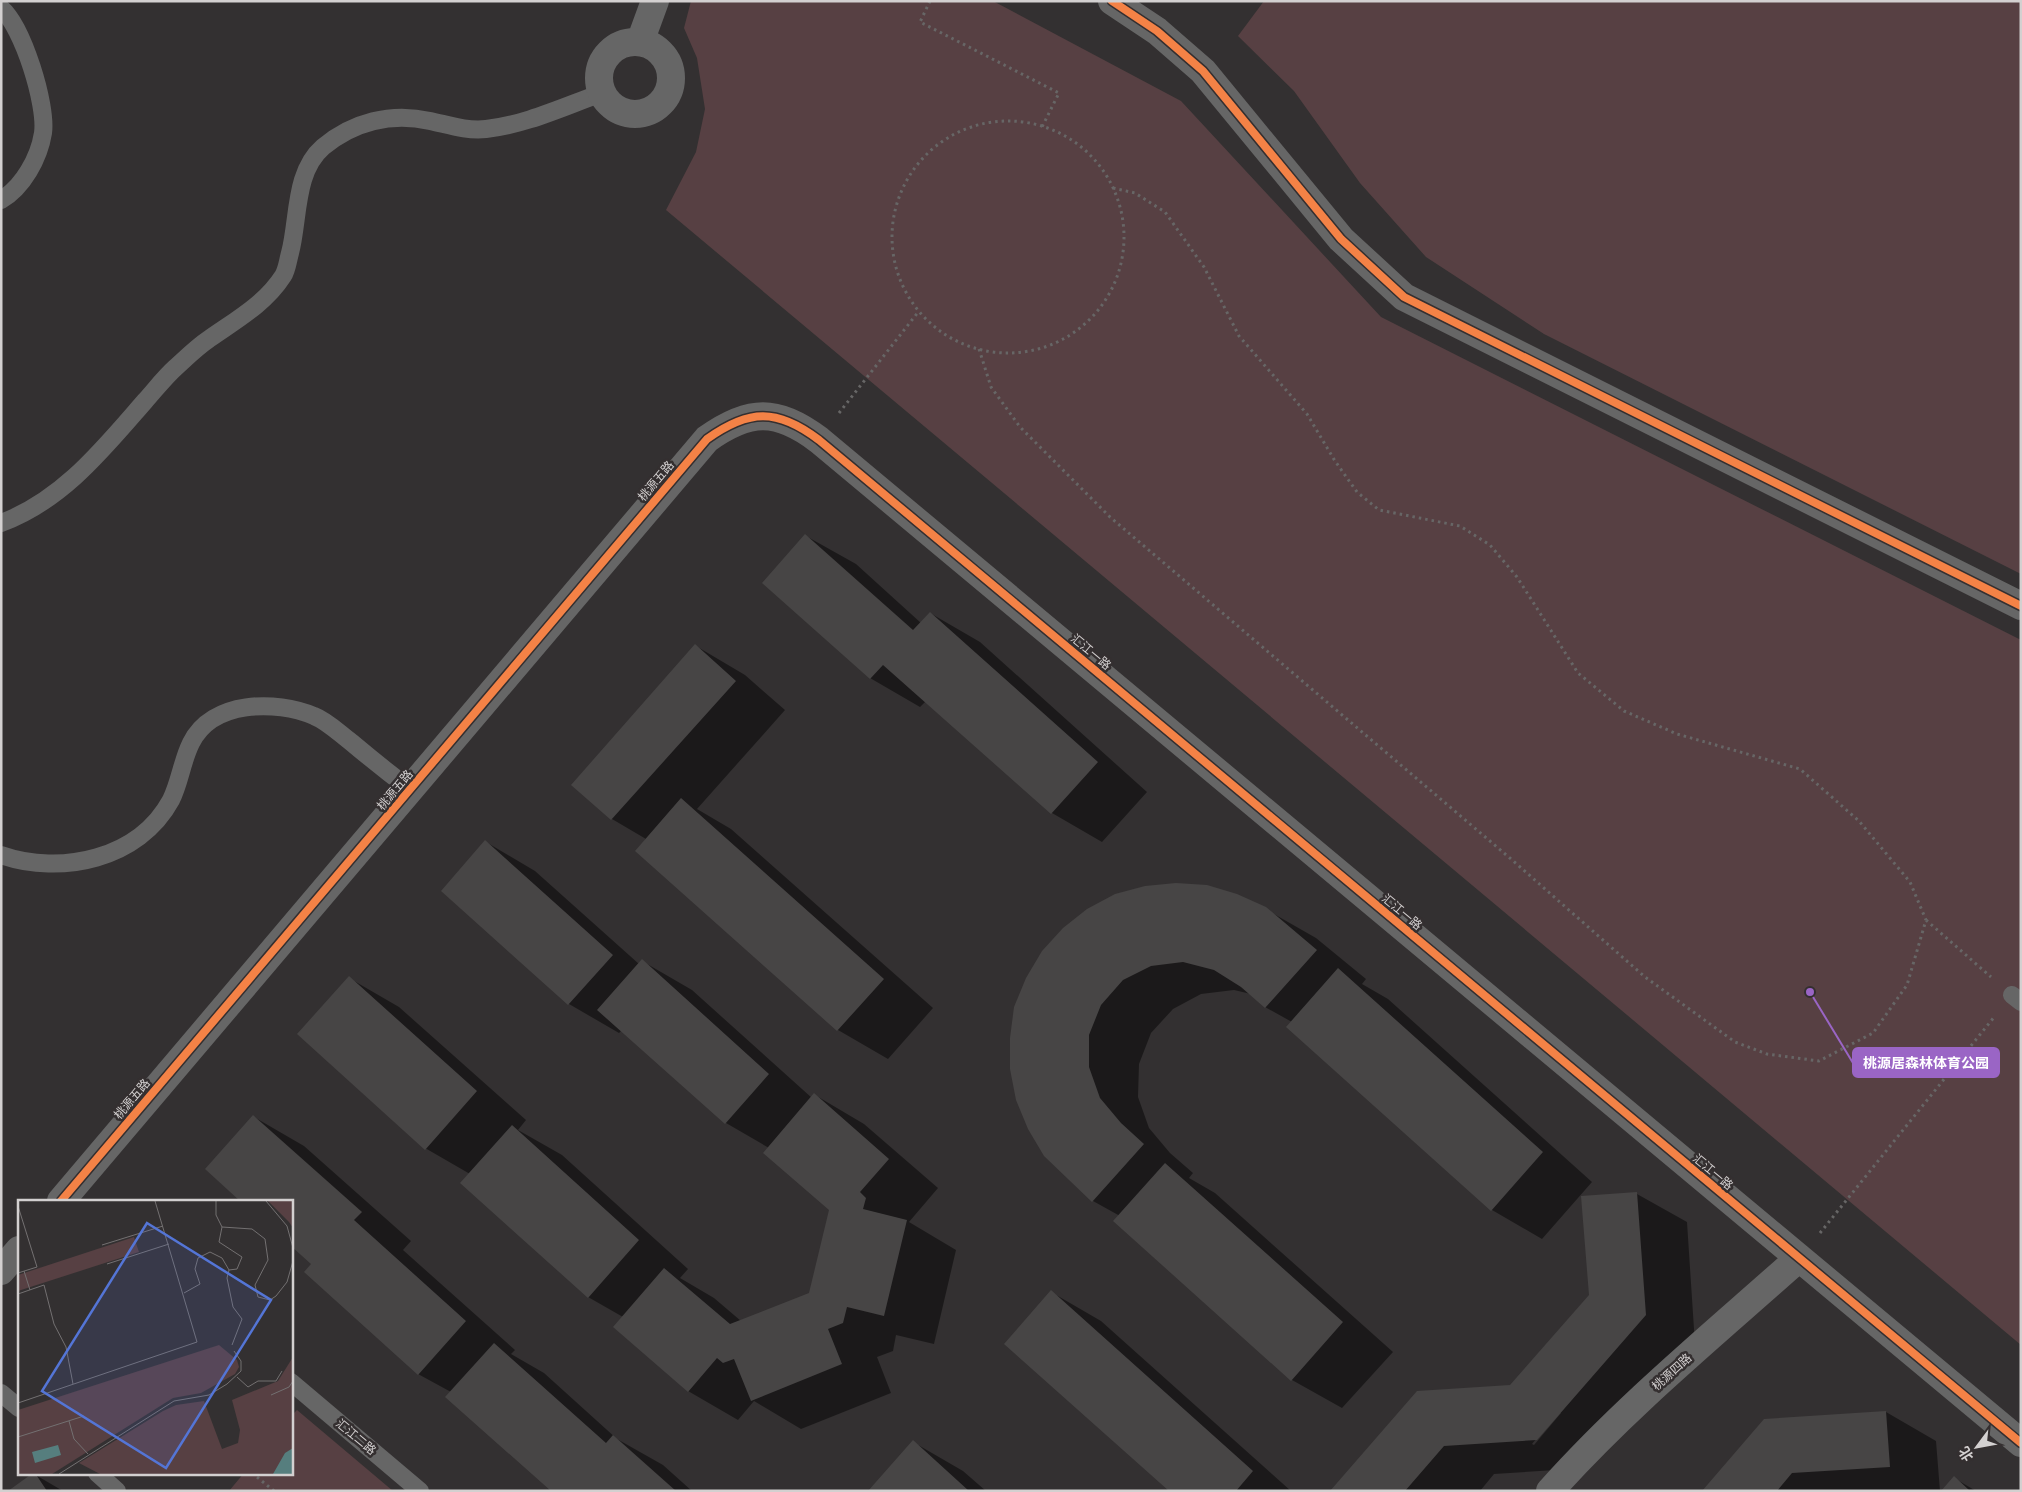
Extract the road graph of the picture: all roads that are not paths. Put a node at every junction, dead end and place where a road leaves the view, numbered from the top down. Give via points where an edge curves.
1 (655, 1) edge
2 (1112, 1) edge
3 (1, 8) edge
4 (640, 42) junction
5 (602, 93) junction
6 (1, 200) edge
7 (760, 415) joint
8 (1, 523) edge
9 (2021, 606) edge
10 (410, 789) junction
11 (1, 855) edge
12 (68, 1198) edge
13 (18, 1251) edge
14 (1799, 1258) junction
15 (1, 1271) edge
16 (292, 1383) edge
17 (1, 1393) edge
18 (18, 1407) edge
19 (2021, 1443) edge
20 (97, 1474) edge
21 (117, 1491) edge
22 (420, 1491) edge
23 (1550, 1491) edge

1 - 4 street
2 - 9 street via 1157,31 1203,71 1341,239 1404,297
3 - 6 lane via 20,38 32,67 43,131 37,156 23,178
4 - 5 street via 618,45 602,61 598,83
4 - 5 street via 652,46 669,65 669,90 663,101 642,114 630,114 617,110
5 - 8 lane via 526,120 486,129 468,130 404,117 364,122 322,148 308,165 301,185 296,228 285,274 270,294 173,369 80,473 48,499
7 - 10 street, 桃源五路 via 730,424 706,439
7 - 14 street, 汇江一路 via 800,425 819,440
10 - 11 lane via 315,716 290,708 246,708 228,712 200,730 184,760 171,799 158,818 120,848 97,858 72,863 26,863
10 - 12 street, 桃源五路
13 - 15 street
14 - 19 street, 汇江一路
14 - 23 street, 桃源四路 via 1600,1438
16 - 22 lane, 汇江二路
17 - 18 lane
20 - 21 lane

